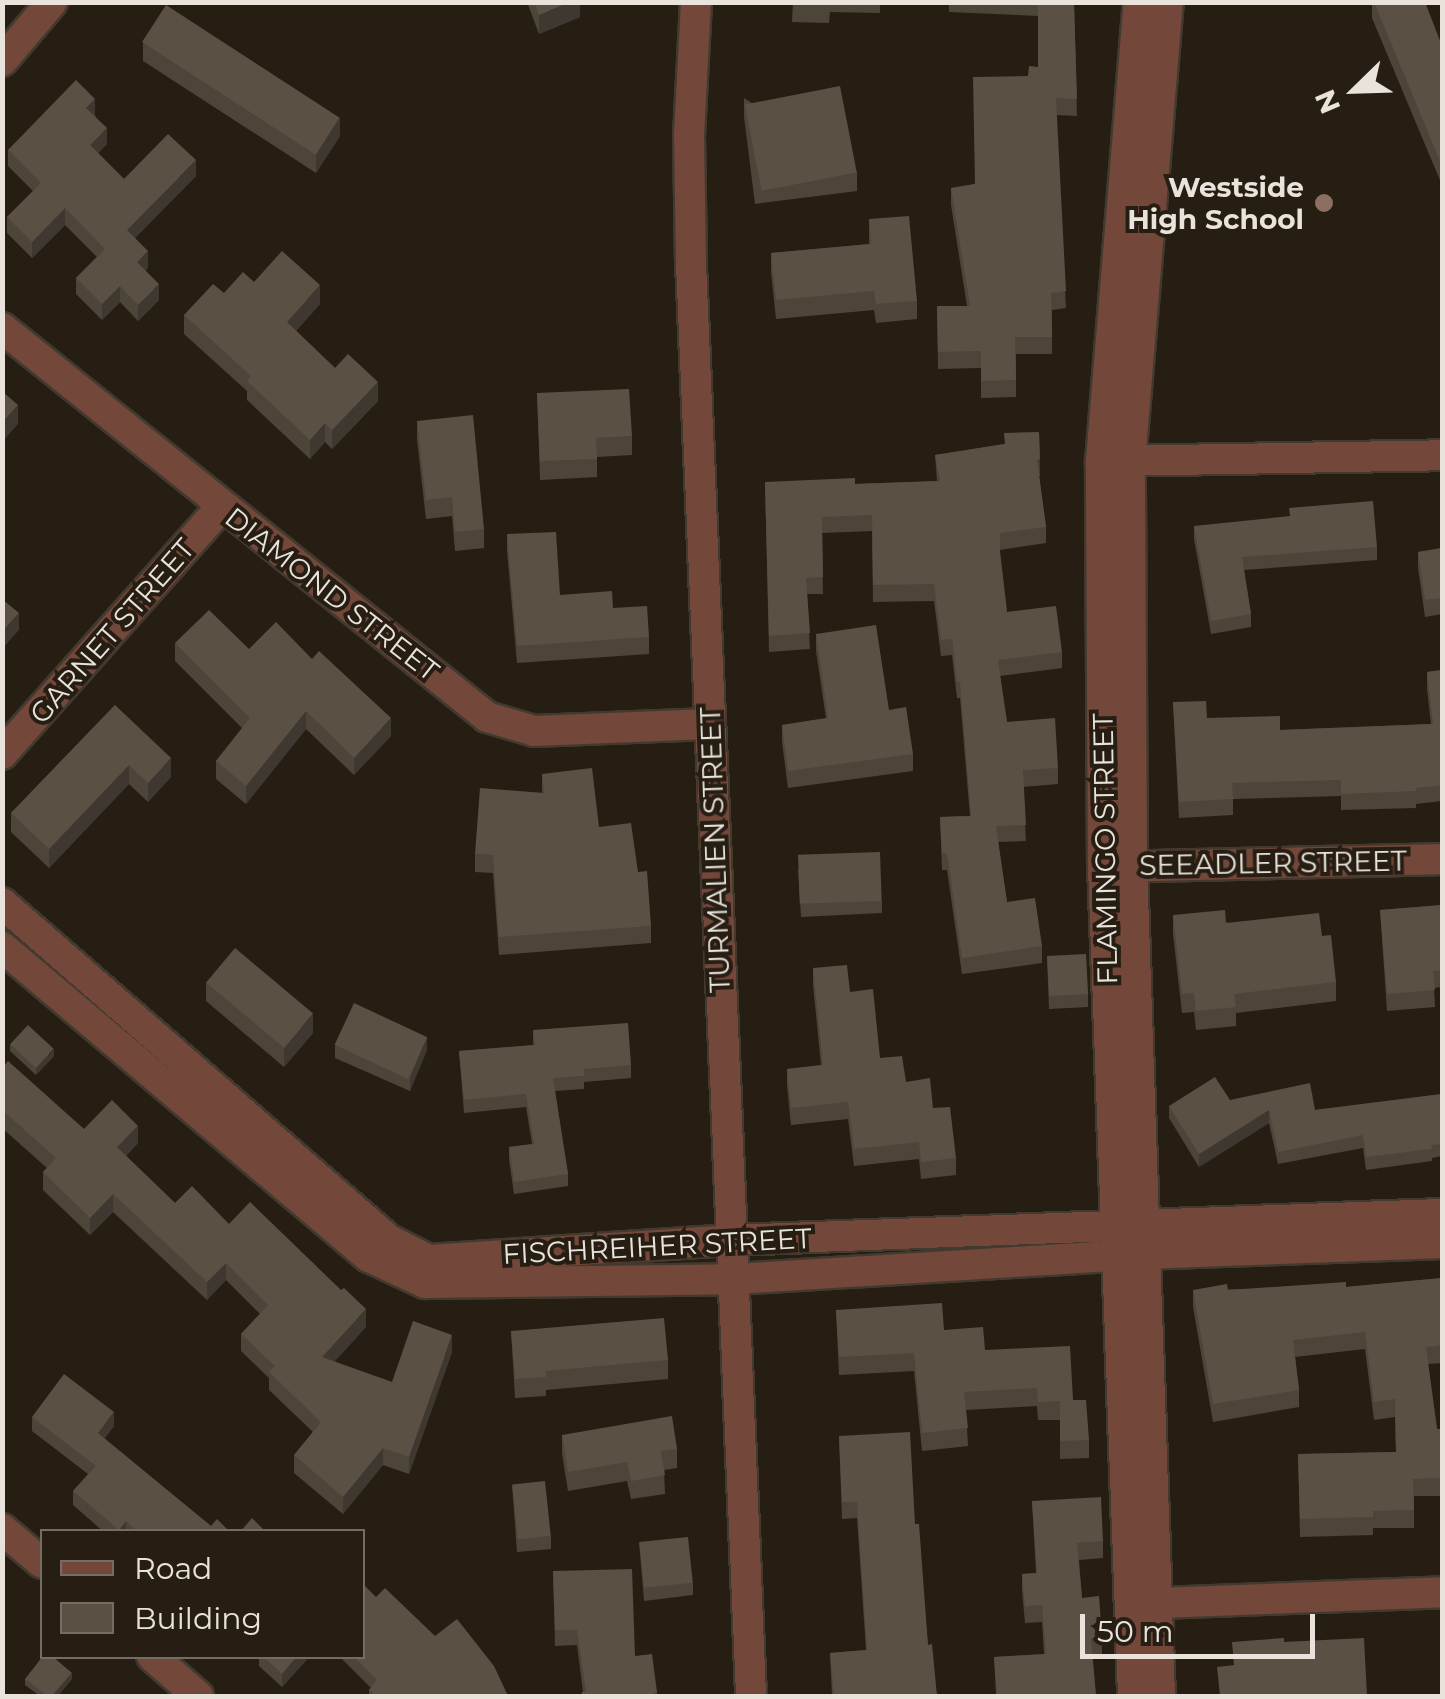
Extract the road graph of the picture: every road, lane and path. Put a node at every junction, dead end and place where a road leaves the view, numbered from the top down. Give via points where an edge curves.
1 (52, 2) edge
2 (696, 2) edge
3 (1139, 2) edge
4 (1168, 2) edge
5 (2, 61) edge
6 (2, 328) edge
7 (1442, 454) edge
8 (1115, 461) junction
9 (221, 507) junction
10 (710, 724) junction
11 (2, 754) edge
12 (1442, 859) edge
13 (1118, 867) junction
14 (2, 903) edge
15 (2, 947) edge
16 (1442, 1214) edge
17 (732, 1240) junction
18 (1130, 1240) junction
19 (1442, 1244) edge
20 (734, 1279) junction
21 (2, 1529) edge
22 (40, 1562) edge
23 (1442, 1592) edge
24 (1141, 1604) junction
25 (155, 1659) edge
26 (198, 1696) edge
27 (751, 1696) edge
28 (1133, 1696) edge
29 (1160, 1696) edge

1 - 5 street
2 - 10 street, TURMALIEN STREET via 691,263
3 - 8 street, FLAMINGO STREET
4 - 8 street, FLAMINGO STREET
6 - 9 street, DIAMOND STREET
7 - 8 street
8 - 13 street, FLAMINGO STREET
9 - 10 street, DIAMOND STREET via 486,717 534,731
9 - 11 street, GARNET STREET
10 - 17 street, TURMALIEN STREET
12 - 13 street, SEEADLER STREET
13 - 18 street, FLAMINGO STREET
14 - 17 street, FISCHREIHER STREET via 389,1240 430,1260
15 - 20 street, FISCHREIHER STREET via 368,1257 425,1283
16 - 18 street, FISCHREIHER STREET
17 - 18 street, FISCHREIHER STREET
17 - 20 street, TURMALIEN STREET
18 - 19 street, FISCHREIHER STREET
18 - 20 street, FISCHREIHER STREET
18 - 24 street, FLAMINGO STREET
20 - 27 street, TURMALIEN STREET
21 - 22 street
23 - 24 street
24 - 28 street, FLAMINGO STREET
24 - 29 street, FLAMINGO STREET
25 - 26 street

